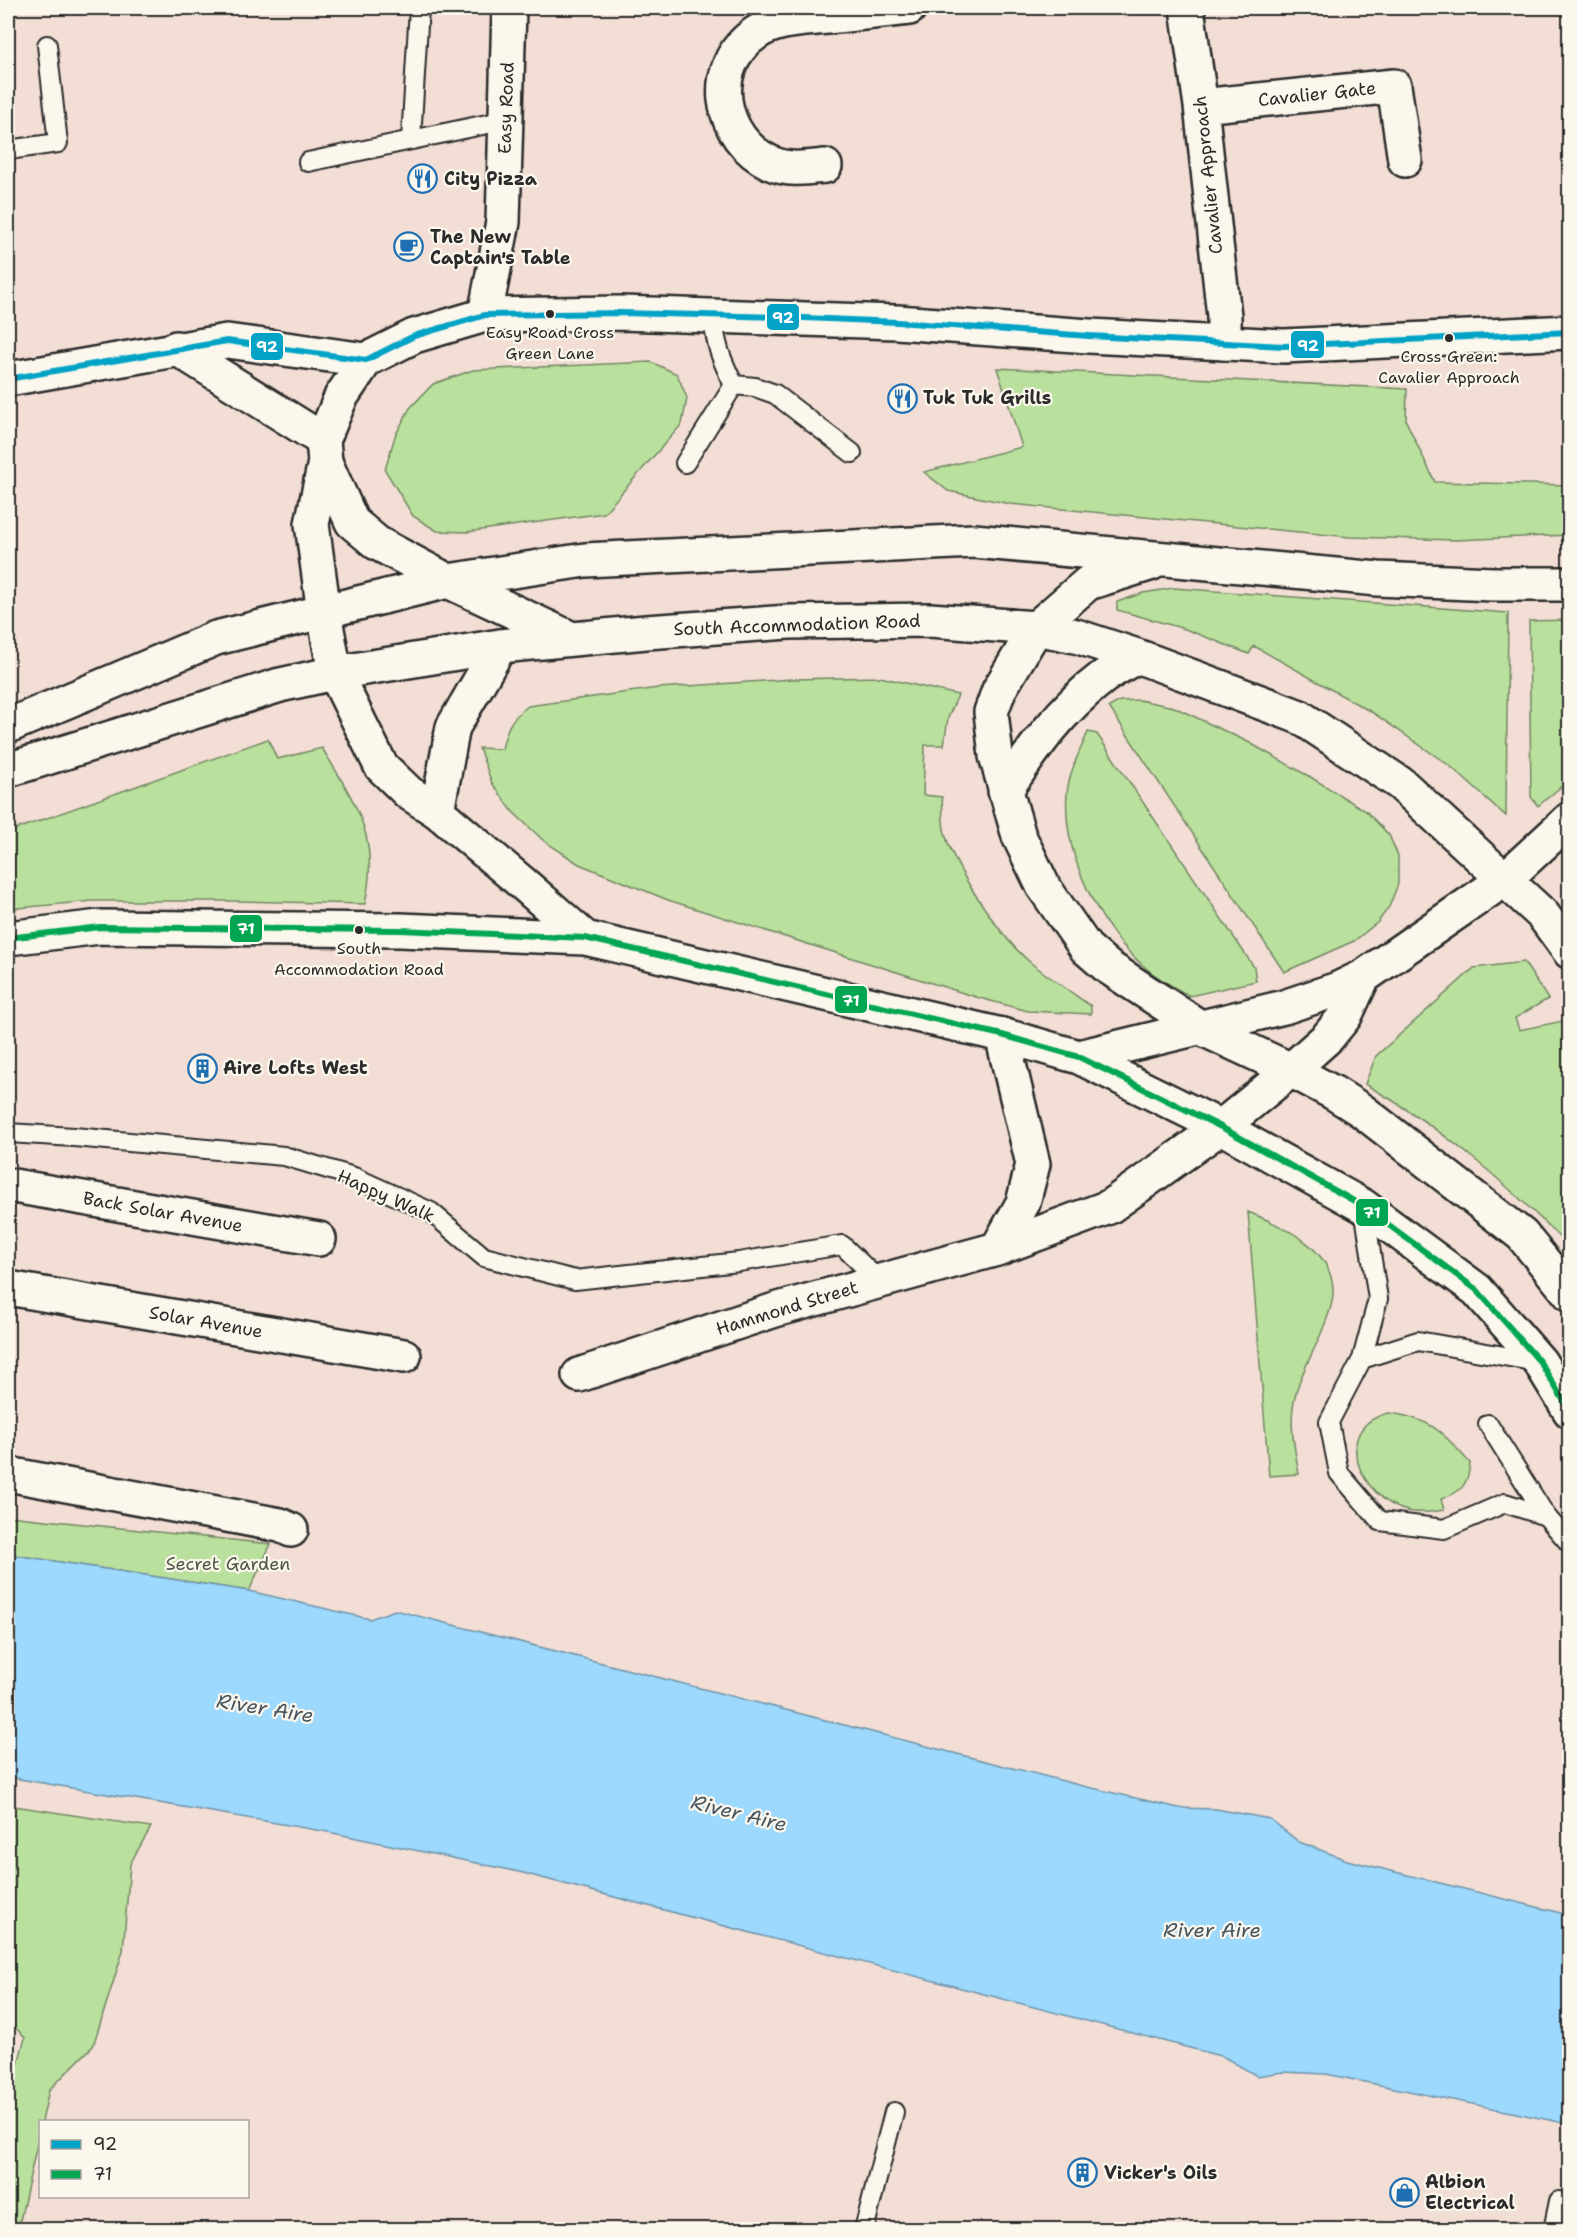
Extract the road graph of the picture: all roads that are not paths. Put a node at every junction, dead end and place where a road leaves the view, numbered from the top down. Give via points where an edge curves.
1 (419, 8) edge
2 (509, 8) edge
3 (909, 8) edge
4 (1187, 8) edge
5 (775, 15) edge
6 (47, 45) dead end
7 (1201, 106) junction
8 (506, 120) junction
9 (411, 140) junction
10 (8, 150) edge
11 (1405, 160) dead end
12 (308, 162) dead end
13 (825, 166) dead end
14 (485, 315) junction
15 (713, 315) junction
16 (1569, 332) edge
17 (1224, 343) junction
18 (176, 348) junction
19 (366, 360) junction
20 (8, 379) edge
21 (734, 385) junction
22 (324, 451) junction
23 (852, 453) dead end
24 (685, 463) dead end
25 (1166, 559) junction
26 (448, 581) junction
27 (1569, 584) edge
28 (324, 613) junction
29 (1036, 628) junction
30 (573, 639) junction
31 (500, 646) junction
32 (1137, 656) junction
33 (335, 673) junction
34 (8, 726) edge
35 (8, 770) edge
36 (1005, 791) junction
37 (437, 811) junction
38 (1569, 819) edge
39 (1505, 879) junction
40 (8, 938) edge
41 (585, 938) junction
42 (1569, 952) edge
43 (1363, 977) junction
44 (1201, 1028) junction
45 (1002, 1035) junction
46 (1079, 1057) junction
47 (1291, 1070) junction
48 (1221, 1127) junction
49 (8, 1133) edge
50 (8, 1185) edge
51 (1364, 1206) junction
52 (319, 1239) dead end
53 (997, 1249) junction
54 (879, 1281) junction
55 (8, 1288) edge
56 (1569, 1294) edge
57 (404, 1356) dead end
58 (1362, 1359) junction
59 (1540, 1362) junction
60 (579, 1375) dead end
61 (1569, 1411) edge
62 (1488, 1424) dead end
63 (8, 1474) edge
64 (1546, 1516) junction
65 (291, 1530) dead end
66 (1569, 1544) edge
67 (894, 2112) dead end
68 (1559, 2201) dead end
69 (864, 2229) edge
70 (1553, 2229) edge

1 - 9 lane
2 - 8 main road, Easy Road
3 - 5 main road
4 - 7 main road, Cavalier Approach
5 - 13 main road via 740,48 729,69 724,92 727,115 737,136 753,153 774,164 796,169
6 - 10 lane via 58,143
7 - 11 main road, Cavalier Gate via 1394,86
7 - 17 main road, Cavalier Approach
8 - 9 lane
8 - 14 main road, Easy Road via 503,222
9 - 12 lane
14 - 15 main road
14 - 19 main road via 414,336
15 - 17 main road via 897,322
15 - 21 lane via 720,357
16 - 17 main road via 1284,346
18 - 19 main road via 227,341
18 - 20 main road
18 - 22 main road
19 - 22 main road via 341,397
21 - 23 lane via 775,394
21 - 24 lane
22 - 26 main road via 351,522 377,543
22 - 28 main road via 312,524
25 - 26 main road via 974,541 585,560
25 - 27 main road via 1378,579
25 - 29 main road via 1088,583
26 - 28 main road
26 - 30 main road
28 - 33 main road
28 - 34 main road via 216,638
29 - 30 main road, South Accommodation Road via 930,620 789,622
29 - 32 main road, South Accommodation Road
29 - 36 main road via 999,690 991,712
30 - 31 main road, South Accommodation Road
31 - 33 main road, South Accommodation Road
31 - 37 main road via 453,727
32 - 36 main road via 1102,678 1057,719
32 - 39 main road, South Accommodation Road via 1300,717 1401,784
33 - 35 main road, South Accommodation Road via 245,695
33 - 37 main road via 381,766
36 - 44 main road via 1019,836 1043,886 1086,948 1108,967
37 - 41 main road
38 - 39 main road
39 - 42 main road, South Accommodation Road via 1543,915
39 - 43 main road
40 - 41 main road via 112,927 400,930
41 - 45 main road
43 - 44 main road via 1309,1000
43 - 47 main road, Hammond Street via 1345,1016
44 - 46 main road
44 - 47 main road
45 - 46 main road
45 - 53 main road via 1033,1164 1023,1203
46 - 48 main road
47 - 48 main road, Hammond Street
47 - 56 main road via 1361,1110 1522,1235
48 - 51 main road
48 - 53 main road, Hammond Street via 1109,1207
49 - 54 lane, Happy Walk via 285,1156 354,1177 431,1212 484,1257 575,1280 739,1262 842,1245
50 - 52 main road, Back Solar Avenue
51 - 58 lane via 1378,1299
51 - 59 main road via 1477,1290
53 - 54 main road, Hammond Street
54 - 60 main road, Hammond Street via 775,1310
55 - 57 main road, Solar Avenue
58 - 59 lane via 1418,1341
58 - 64 lane via 1329,1422 1339,1473 1380,1521 1444,1529 1505,1503
59 - 61 main road
62 - 64 lane
63 - 65 main road
64 - 66 lane
67 - 69 lane
68 - 70 lane

